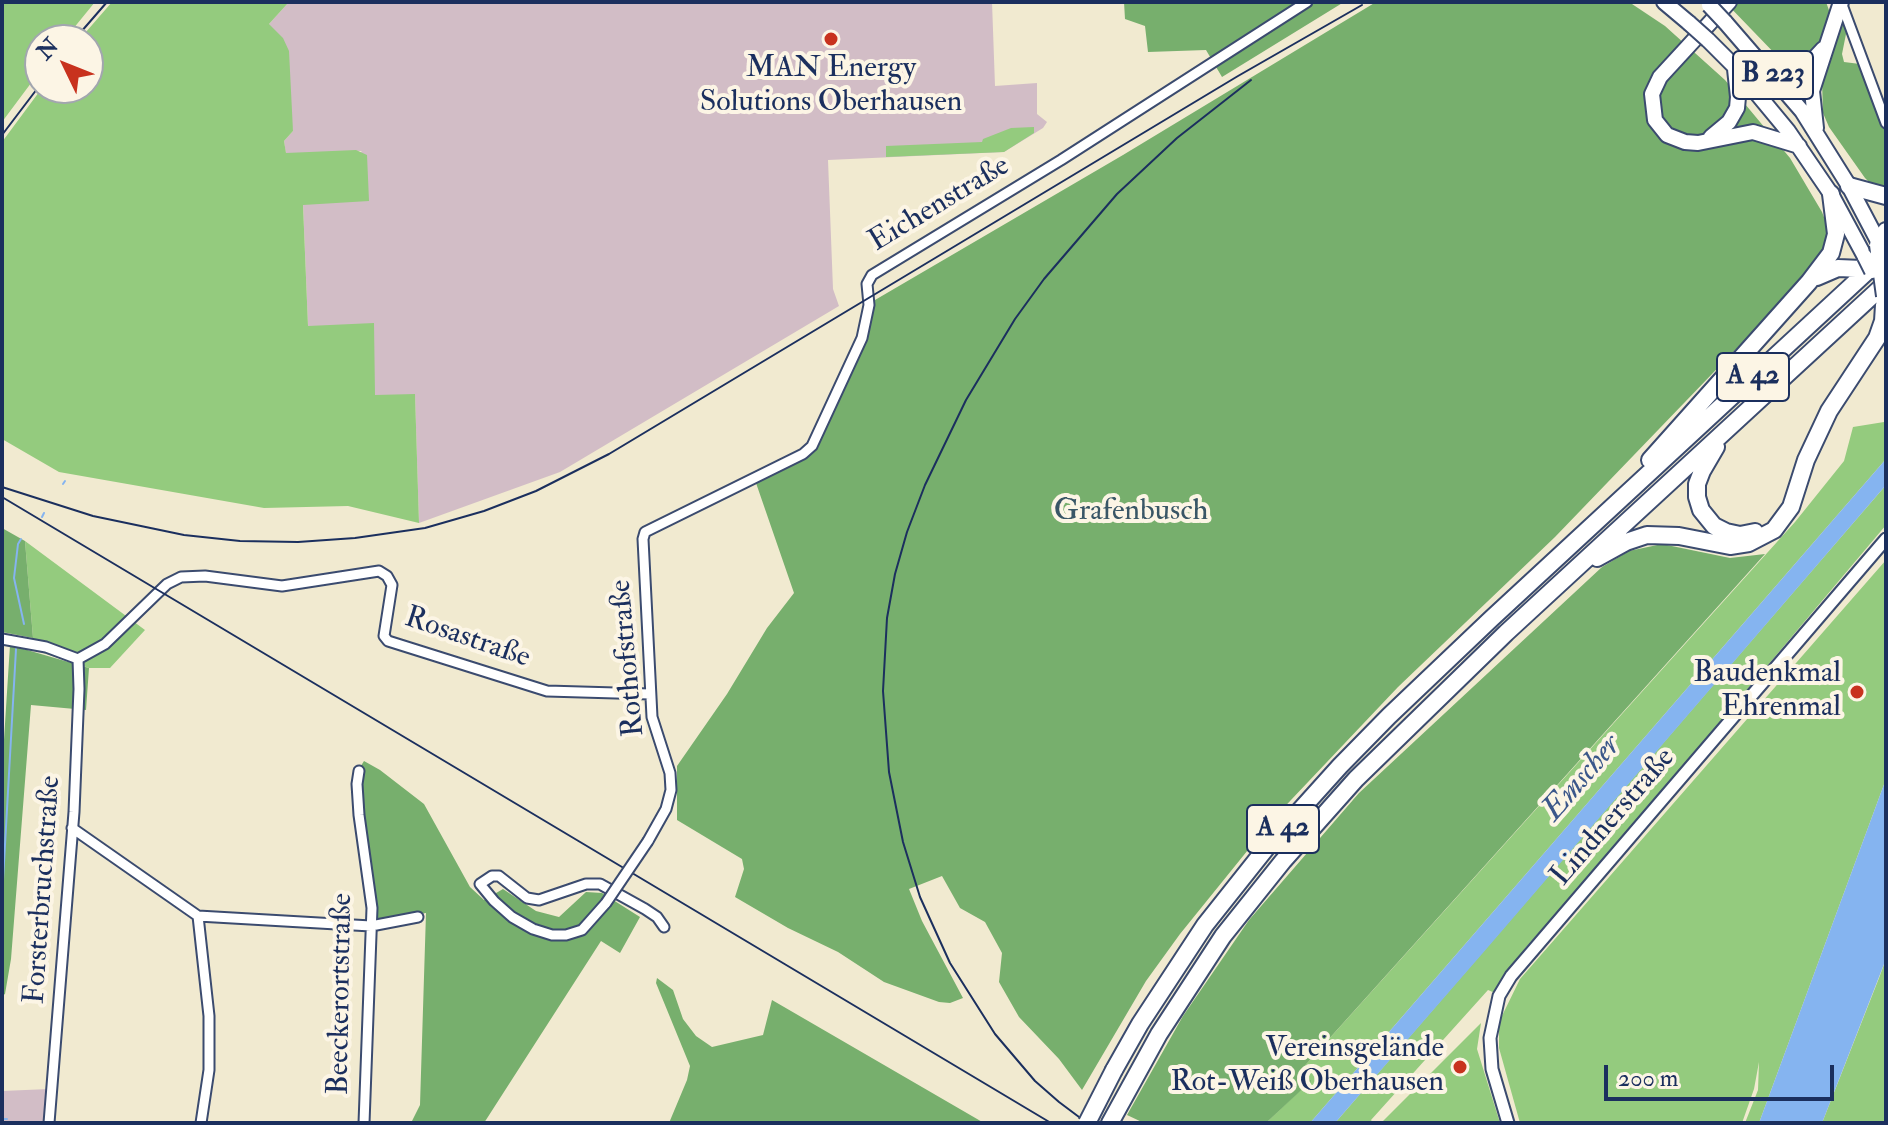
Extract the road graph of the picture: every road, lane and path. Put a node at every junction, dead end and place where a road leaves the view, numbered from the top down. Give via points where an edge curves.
1 (1307, 2) edge
2 (1664, 2) edge
3 (1729, 2) edge
4 (1841, 2) edge
5 (1707, 4) edge
6 (1825, 46) junction
7 (1760, 59) junction
8 (1735, 67) junction
9 (1886, 122) edge
10 (1816, 132) junction
11 (1708, 140) junction
12 (1799, 146) junction
13 (1849, 186) junction
14 (1831, 194) junction
15 (1886, 196) edge
16 (1883, 247) edge
17 (1809, 282) junction
18 (1875, 285) edge
19 (1886, 353) edge
20 (1852, 376) junction
21 (1728, 429) junction
22 (1619, 499) junction
23 (645, 532) joint
24 (1886, 539) edge
25 (1575, 570) junction
26 (2, 639) edge
27 (78, 659) junction
28 (650, 694) junction
29 (359, 771) dead end
30 (72, 828) junction
31 (198, 916) junction
32 (418, 917) dead end
33 (371, 926) junction
34 (664, 927) dead end
35 (49, 1123) edge
36 (201, 1123) edge
37 (364, 1123) edge
38 (1087, 1123) edge
39 (1110, 1123) edge
40 (1508, 1123) edge

1 - 23 street, Eichenstraße via 872,275 862,338 812,446
2 - 8 main road, B 223, bridge
3 - 11 main road via 1665,72 1652,94 1655,120 1667,135 1685,142
4 - 6 main road
4 - 9 street
5 - 7 main road, B 223, bridge
6 - 7 main road via 1811,62 1796,67
6 - 10 main road via 1812,91
7 - 10 main road, B 223
8 - 11 main road via 1737,108
8 - 12 main road, B 223
10 - 13 main road, B 223
11 - 12 main road via 1753,132
12 - 14 main road, B 223
13 - 15 highway
13 - 16 main road, B 223
14 - 17 highway via 1834,243
14 - 18 main road, B 223
16 - 18 main road, bridge
16 - 22 highway, A 42
17 - 18 highway via 1832,269
17 - 22 highway
18 - 20 highway via 1883,321
18 - 21 highway, A 42
18 - 21 highway via 1867,337 1812,424 1783,506 1766,527 1747,534 1714,526 1697,497 1702,471
19 - 20 highway via 1872,357
20 - 25 highway via 1821,426 1791,507 1766,535 1730,546 1647,535
21 - 25 highway, A 42
22 - 38 highway, A 42, bridge via 1389,716 1303,806 1205,925 1140,1024
23 - 28 street, Rothofstraße
24 - 40 street, Lindnerstraße via 1511,976 1496,1006 1490,1038 1492,1069
25 - 39 highway, A 42 via 1405,729 1300,841 1188,987
26 - 27 street
27 - 28 street, Rosastraße via 105,644 167,584 181,577 282,586 379,571 392,585 384,636 388,641 547,691
27 - 30 street, Forsterbruchstraße
28 - 34 street, Rothofstraße, bridge via 670,773 666,809 648,841 606,903 582,930 552,935 533,929 512,917 480,884 499,876 539,900 600,884 645,909 657,917
29 - 33 street, Beeckerortstraße
30 - 31 street
30 - 35 street, Forsterbruchstraße
31 - 33 street
31 - 36 street via 209,1016
32 - 33 street
33 - 37 street, Beeckerortstraße

